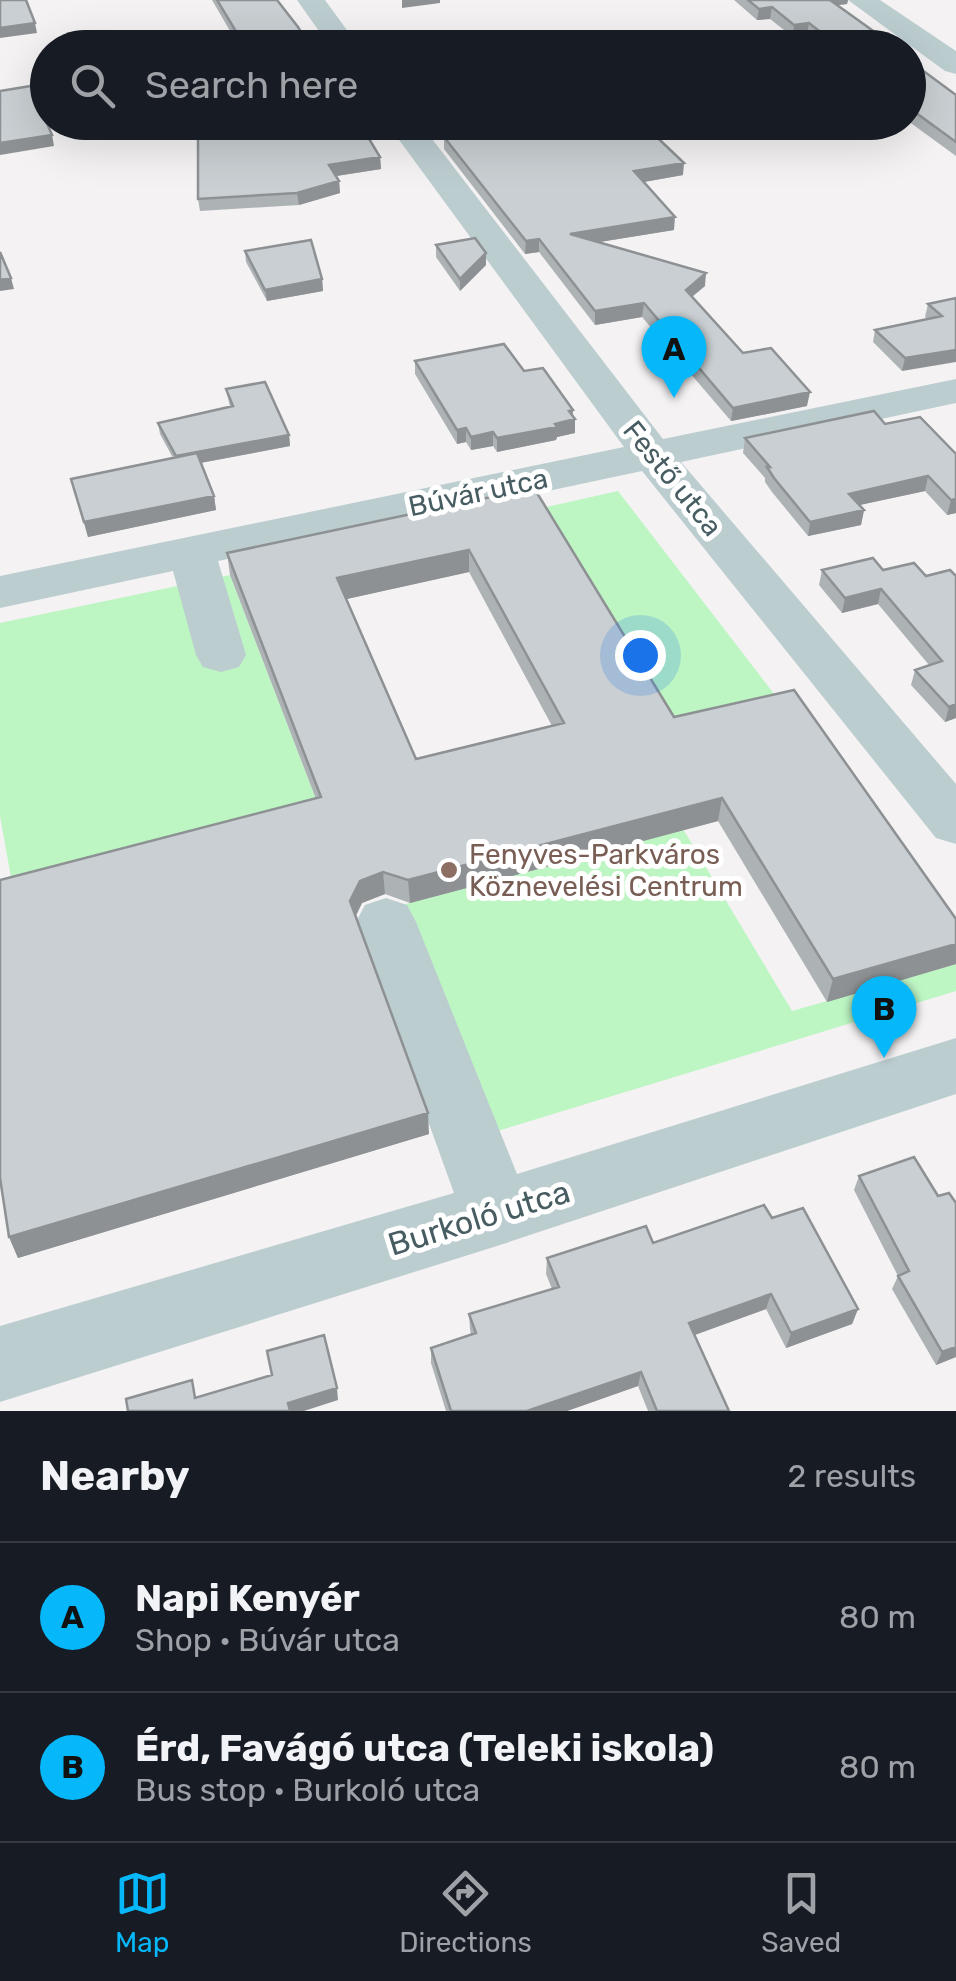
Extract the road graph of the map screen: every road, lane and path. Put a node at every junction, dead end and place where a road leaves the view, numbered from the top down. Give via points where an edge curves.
1 (310, 0) edge
2 (862, 0) edge
3 (332, 30) edge
4 (905, 30) edge
5 (926, 44) edge
6 (956, 65) edge
7 (416, 140) edge
8 (956, 391) edge
9 (652, 455) junction
10 (192, 553) junction
11 (0, 592) edge
12 (221, 656) dead end
13 (956, 822) edge
14 (386, 922) dead end
15 (956, 1066) edge
16 (497, 1214) junction
17 (0, 1364) edge

1 - 3 street
2 - 4 street
5 - 6 street
7 - 9 street, Festő utca
8 - 9 street, Búvár utca
9 - 10 street, Búvár utca
9 - 13 street, Festő utca
10 - 11 street, Búvár utca
10 - 12 street
14 - 16 street
15 - 16 street, Burkoló utca
16 - 17 street, Burkoló utca

